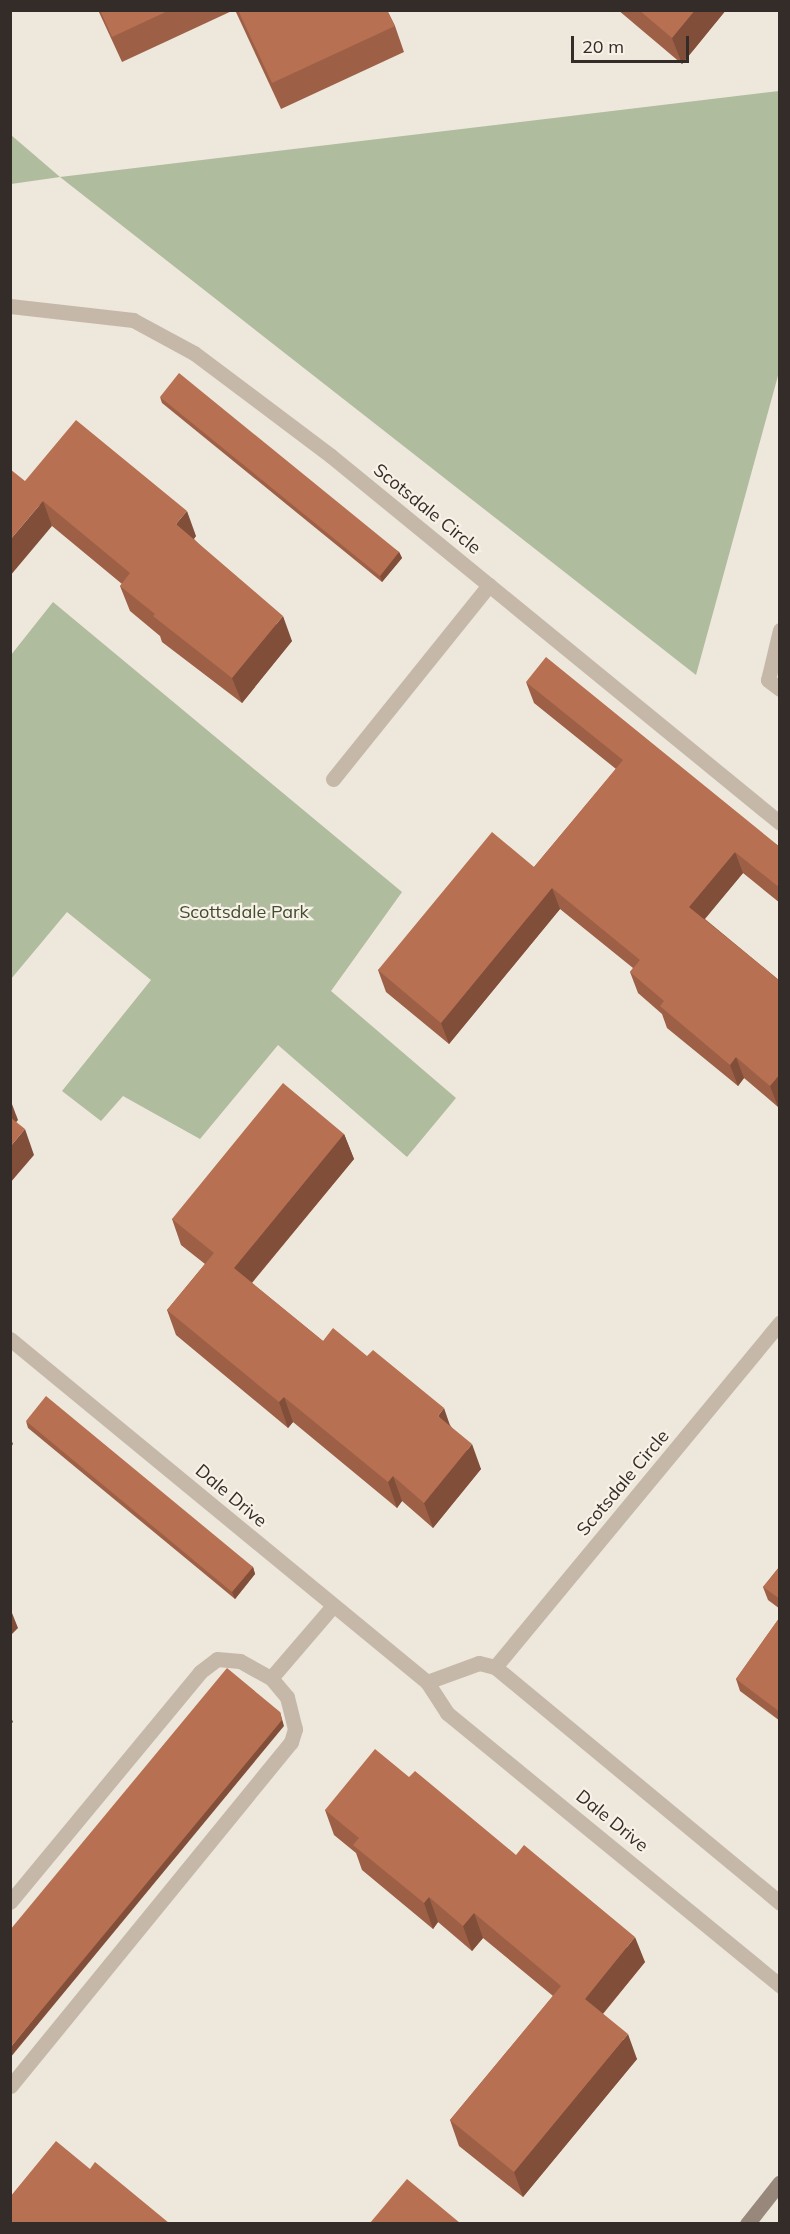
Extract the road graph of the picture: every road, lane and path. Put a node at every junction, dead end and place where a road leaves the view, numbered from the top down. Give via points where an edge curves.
1 (10, 306) edge
2 (489, 585) junction
3 (780, 630) edge
4 (780, 689) edge
5 (333, 779) dead end
6 (780, 823) edge
7 (780, 1322) edge
8 (10, 1340) edge
9 (333, 1606) junction
10 (495, 1667) junction
11 (271, 1678) junction
12 (426, 1682) junction
13 (10, 1902) edge
14 (780, 1903) edge
15 (780, 1986) edge
16 (10, 2086) edge
17 (780, 2182) edge
18 (747, 2223) edge

1 - 2 street, Scotsdale Circle via 133,320 194,353 331,456
2 - 5 street
2 - 6 street, Scotsdale Circle
3 - 4 street via 768,680
7 - 10 street, Scotsdale Circle
8 - 9 street, Dale Drive
9 - 11 street
9 - 12 street, Dale Drive
10 - 12 street via 479,1663
10 - 14 street
11 - 13 street via 240,1661 217,1659 200,1672
11 - 16 street via 293,1710 295,1729 291,1742
12 - 15 street, Dale Drive via 447,1713
17 - 18 main road

